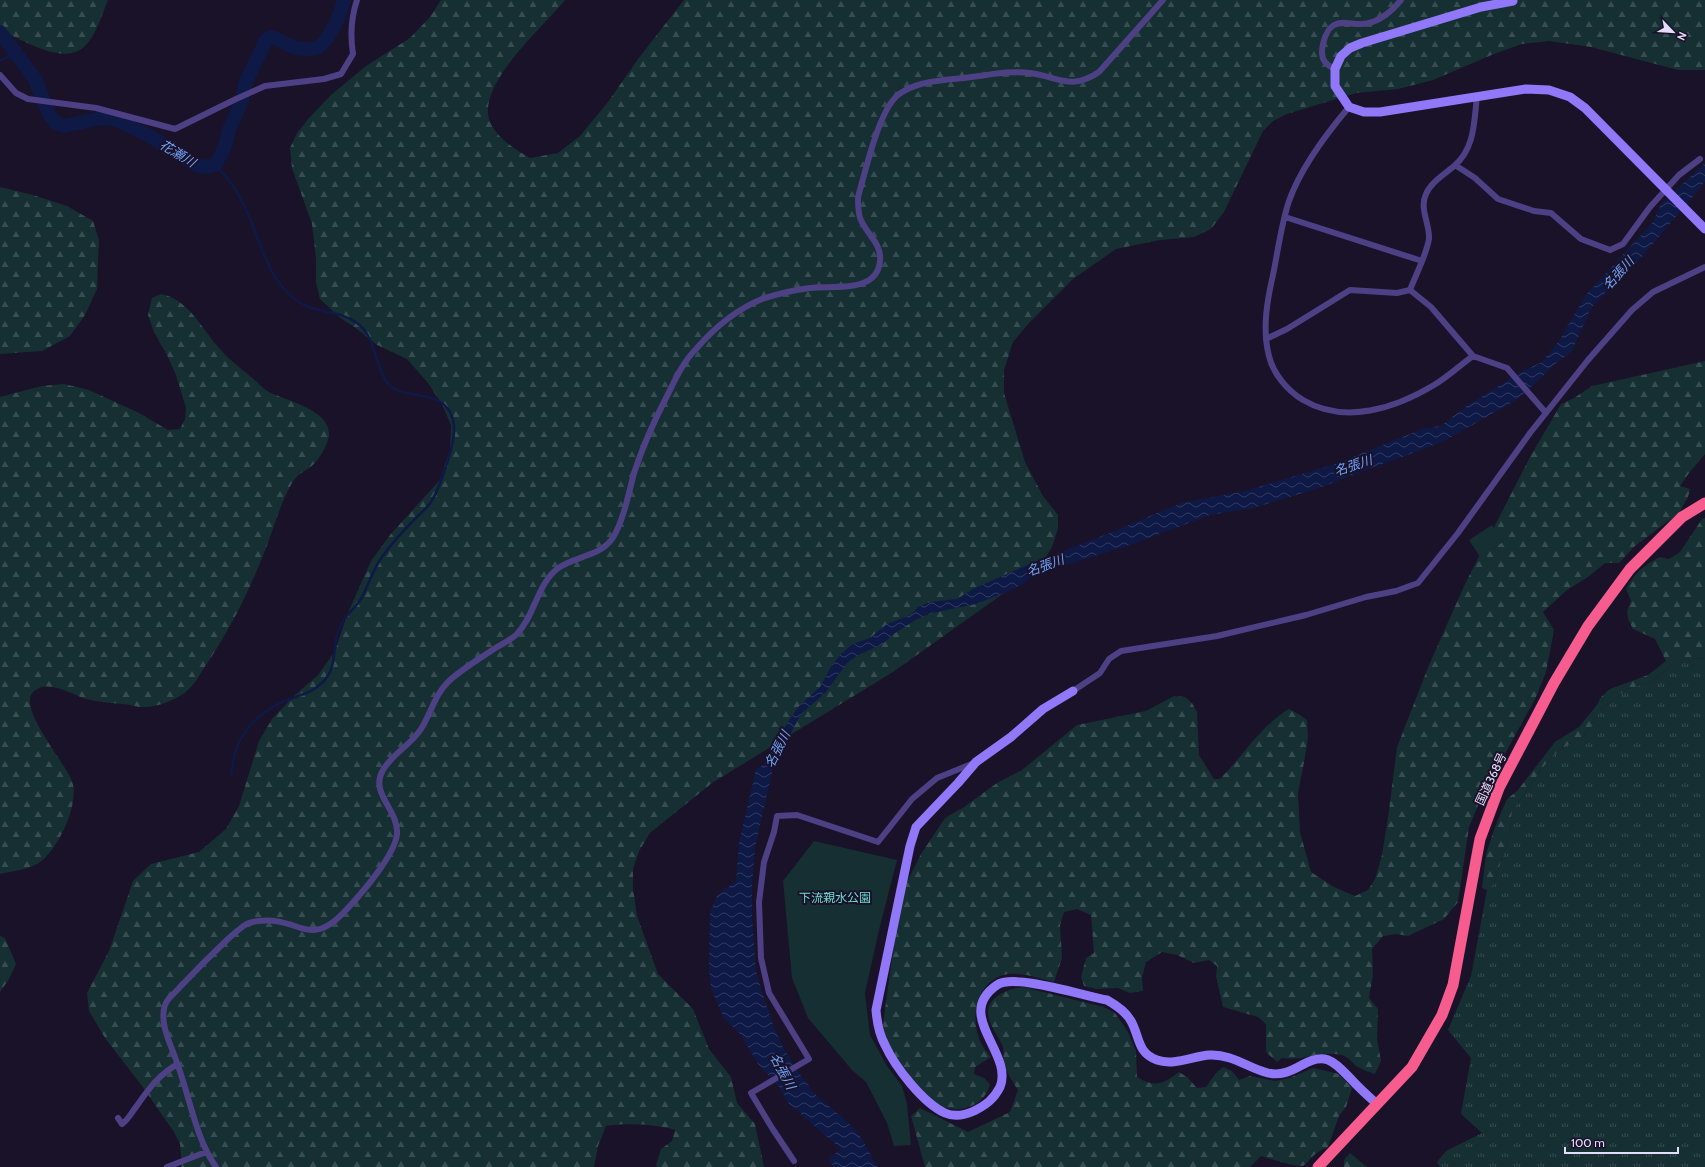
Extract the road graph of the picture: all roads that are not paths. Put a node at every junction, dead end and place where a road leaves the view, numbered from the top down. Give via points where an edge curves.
1 (357, 0) edge
2 (1163, 0) edge
3 (1401, 0) edge
4 (1514, 0) edge
5 (1335, 69) junction
6 (0, 75) edge
7 (1477, 96) junction
8 (1349, 107) junction
9 (1700, 158) dead end
10 (1455, 165) junction
11 (1666, 190) junction
12 (1285, 218) junction
13 (1704, 228) edge
14 (1422, 260) junction
15 (1705, 267) edge
16 (1410, 290) junction
17 (1266, 339) junction
18 (1473, 356) junction
19 (1546, 413) junction
20 (1705, 503) edge
21 (1073, 691) joint
22 (976, 762) junction
23 (178, 1064) junction
24 (1377, 1104) junction
25 (118, 1118) dead end
26 (206, 1152) junction
27 (794, 1161) dead end
28 (167, 1167) edge
29 (216, 1167) edge
30 (1318, 1167) edge

1 - 6 street via 352,13 350,39 353,54 341,74 324,79 265,86 175,129 96,108 28,99 16,92
2 - 23 street via 1099,72 1089,79 1075,83 1044,75 1014,72 922,85 906,90 895,98 881,121 858,197 860,218 880,251 880,266 877,273 870,280 856,285 809,288 762,299 726,319 707,336 690,356 672,385 642,450 618,526 610,541 596,552 557,569 545,584 528,620 515,636 450,680 439,692 422,728 384,767 379,778 379,789 397,824 397,838 385,861 351,905 334,923 322,930 312,930 274,920 256,921 245,925 209,956 165,1003 163,1021
3 - 5 street via 1392,11 1378,19 1362,24 1334,25 1328,32 1322,54 1324,61
4 - 5 street via 1481,7 1362,43 1350,48 1341,56
5 - 8 street via 1335,86
7 - 8 street via 1380,112 1364,112
7 - 10 street via 1473,134 1467,151
7 - 11 street via 1526,89 1549,90 1570,97 1610,132
8 - 12 street via 1333,126 1301,177
9 - 11 street
10 - 11 street via 1498,199 1534,211 1550,213 1581,239 1610,250 1623,244
10 - 14 street via 1439,178 1426,194 1423,211 1429,237
11 - 13 street
12 - 14 street
12 - 17 street via 1267,306
14 - 16 street
15 - 19 street via 1653,292 1632,310
16 - 17 street via 1397,293 1350,290 1287,330
16 - 18 street via 1431,307
17 - 18 street via 1269,357 1279,377 1294,394 1314,406 1338,412 1359,413 1375,410 1413,396 1435,385
18 - 19 street via 1507,368
19 - 21 street via 1418,583 1306,615 1217,636 1121,651 1109,659 1100,673
20 - 24 highway, 国道368号 via 1682,517 1630,569 1588,626 1554,683 1499,788 1480,838 1453,985 1442,1015 1412,1067
21 - 22 street via 1043,709 1011,737
22 - 24 street via 916,826 876,1010 878,1028 885,1046 916,1089 934,1106 945,1113 959,1115 982,1108 995,1096 1002,1080 1002,1072 999,1059 983,1027 982,1004 987,993 998,984 1010,981 1107,1000 1125,1013 1134,1026 1140,1047 1150,1057 1158,1060 1172,1062 1210,1055 1229,1057 1268,1073 1280,1074 1321,1058 1339,1066
22 - 27 street via 937,778 912,800 878,842 797,815 777,816 764,862 759,902 761,958 769,993 809,1059 751,1093
23 - 25 street via 166,1070 156,1080 128,1120 122,1124
23 - 26 street
24 - 30 highway, 国道368号
26 - 28 street
26 - 29 street

